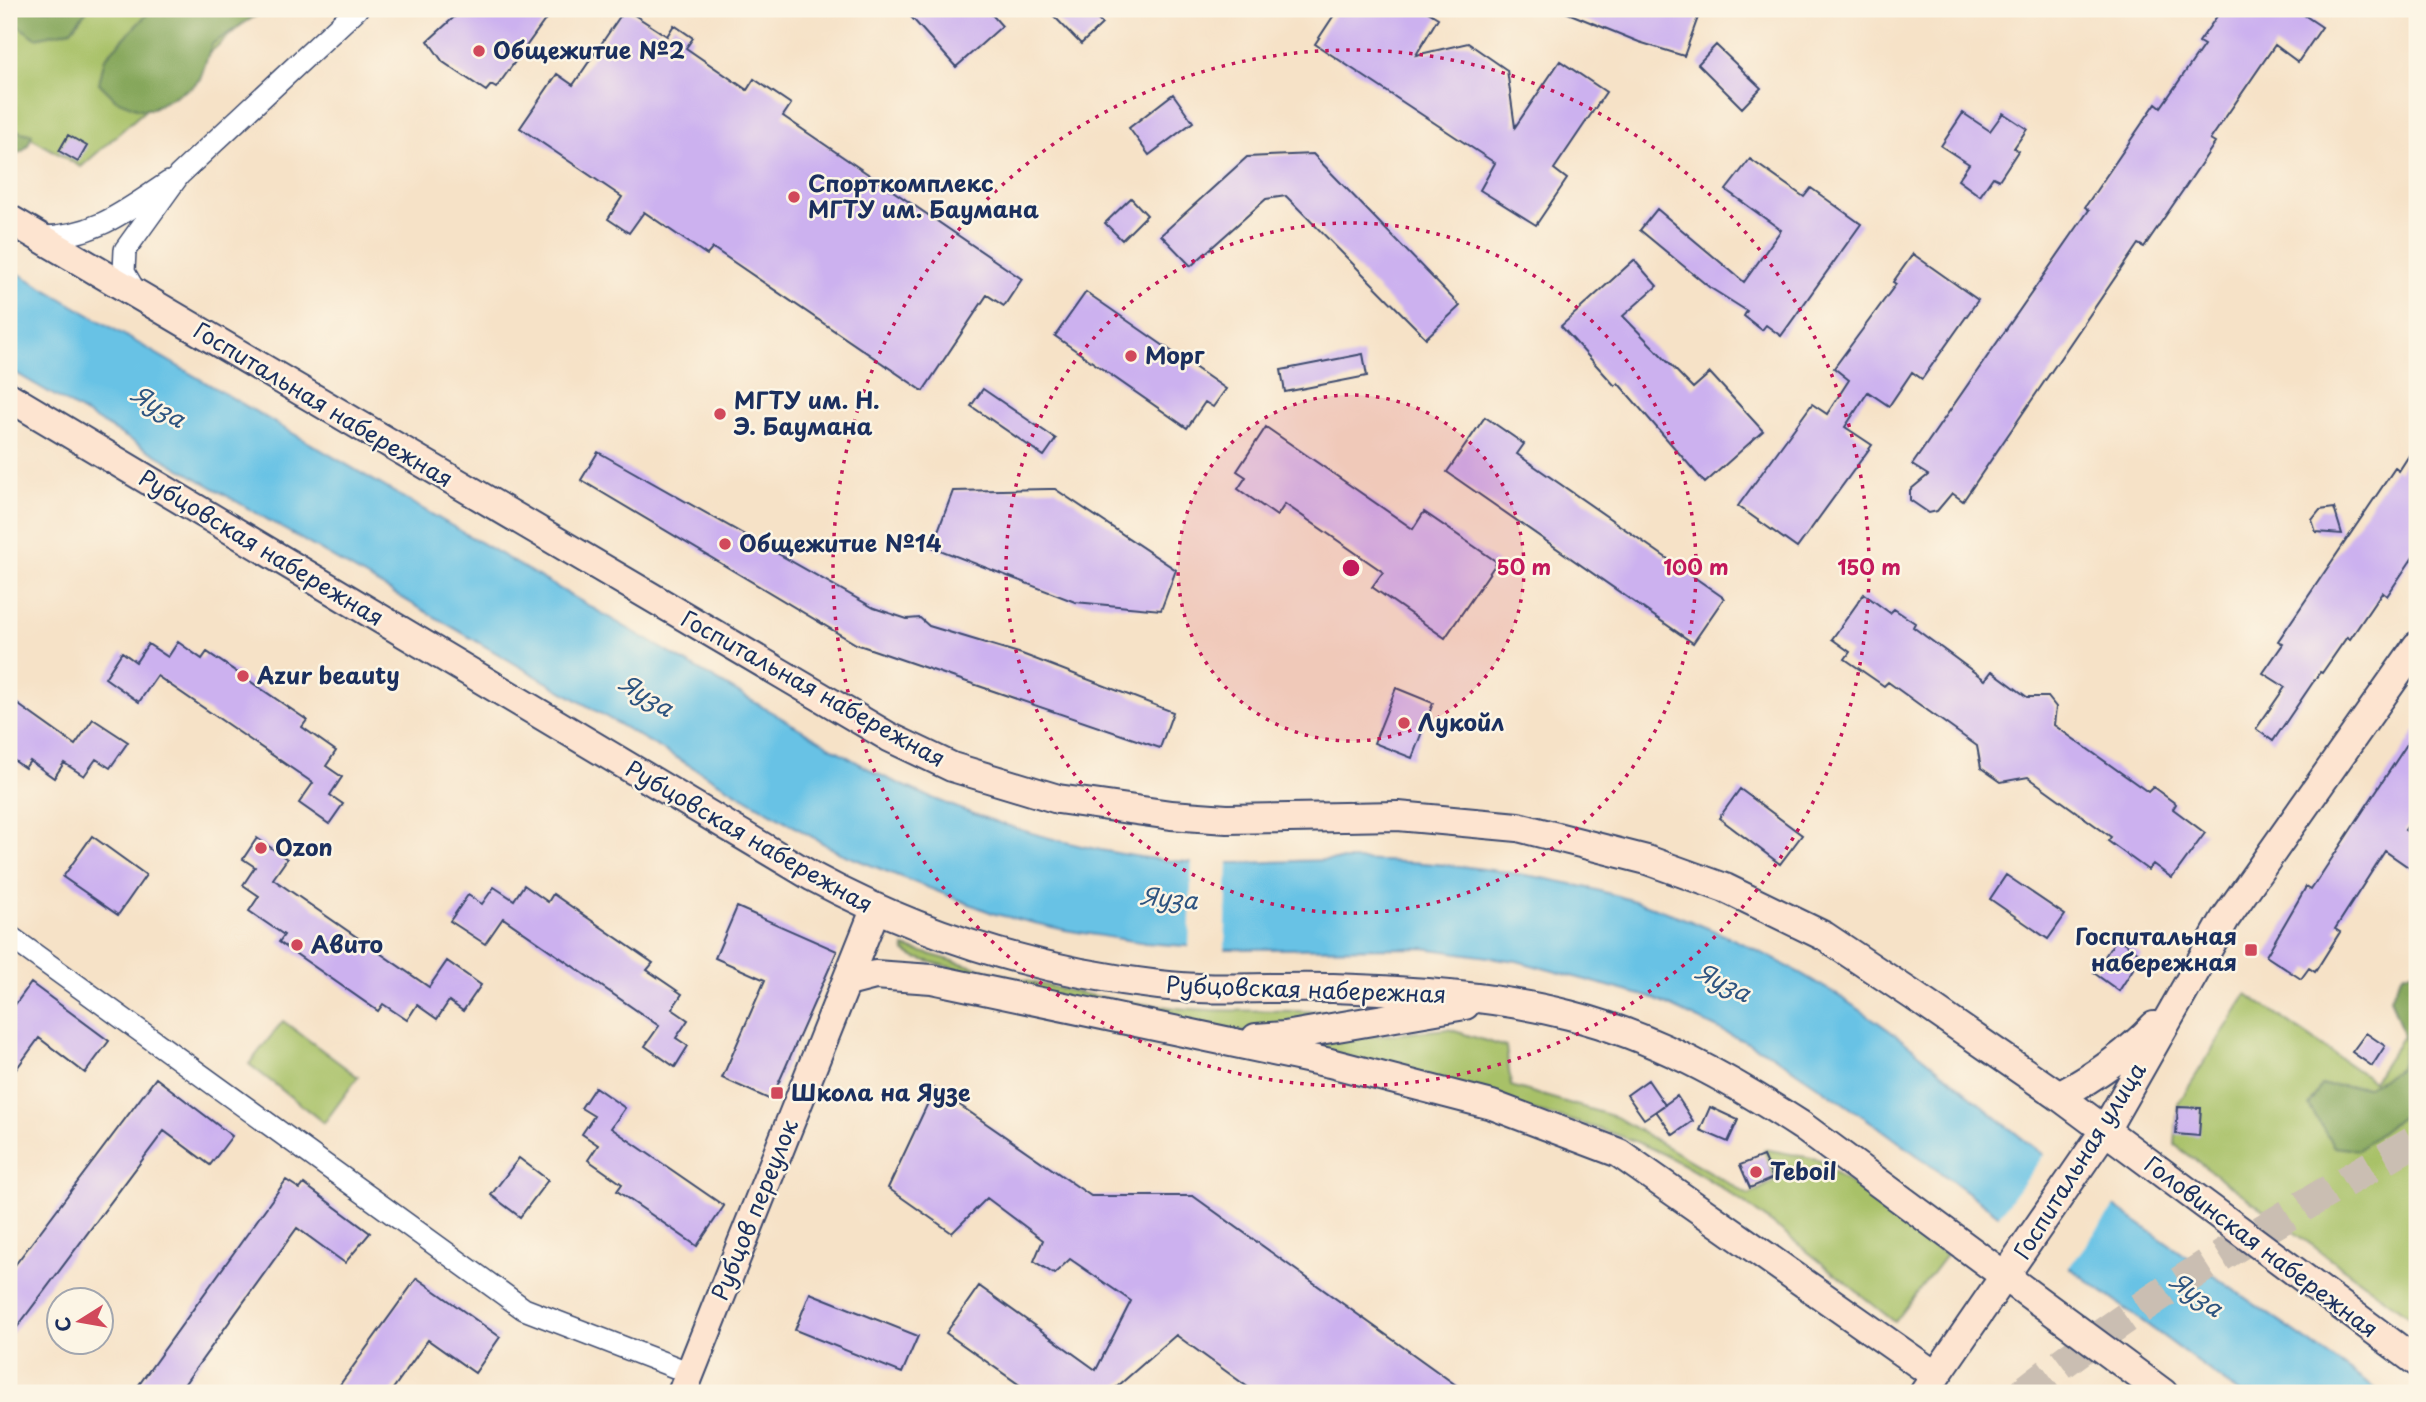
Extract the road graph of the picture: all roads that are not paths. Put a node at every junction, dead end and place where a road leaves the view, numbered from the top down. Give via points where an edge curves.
1 (357, 9) edge
2 (180, 175) junction
3 (9, 219) edge
4 (40, 237) junction
5 (136, 293) junction
6 (12, 403) edge
7 (2417, 646) edge
8 (875, 910) junction
9 (916, 927) junction
10 (9, 936) edge
11 (848, 982) junction
12 (992, 991) junction
13 (1492, 999) junction
14 (2175, 1003) junction
15 (1201, 1035) junction
16 (2059, 1096) junction
17 (2105, 1130) junction
18 (2005, 1277) junction
19 (2417, 1363) edge
20 (686, 1383) edge
21 (1930, 1385) edge
22 (2163, 1393) edge

1 - 2 street
2 - 4 street via 102,226 70,236
2 - 5 street via 125,250 124,272
3 - 4 main road, Госпитальная набережная
4 - 5 main road, Госпитальная набережная
5 - 16 main road, Госпитальная набережная via 877,730 952,767 1058,799 1171,815 1227,819 1398,816 1504,826 1647,860 1725,888 1824,936
6 - 8 main road, Рубцовская набережная
7 - 14 main road, Госпитальная улица via 2225,919
8 - 9 main road, Рубцовская набережная
8 - 11 main road, Рубцов переулок
9 - 12 main road
9 - 13 main road, Рубцовская набережная via 1009,958 1159,985 1343,989
10 - 20 street via 524,1309
11 - 12 main road via 875,975 932,979
11 - 20 main road, Рубцов переулок
12 - 15 main road
13 - 15 main road via 1285,1036
13 - 18 main road, Рубцовская набережная via 1570,1015 1657,1046 1753,1094
14 - 16 main road via 2140,1041 2095,1076
14 - 17 main road, Госпитальная улица
15 - 21 main road via 1492,1105 1619,1153
16 - 17 main road, Госпитальная набережная
17 - 18 main road, Госпитальная улица
17 - 19 main road, Головинская набережная
18 - 21 main road, Госпитальная улица
18 - 22 main road, Рубцовская набережная

